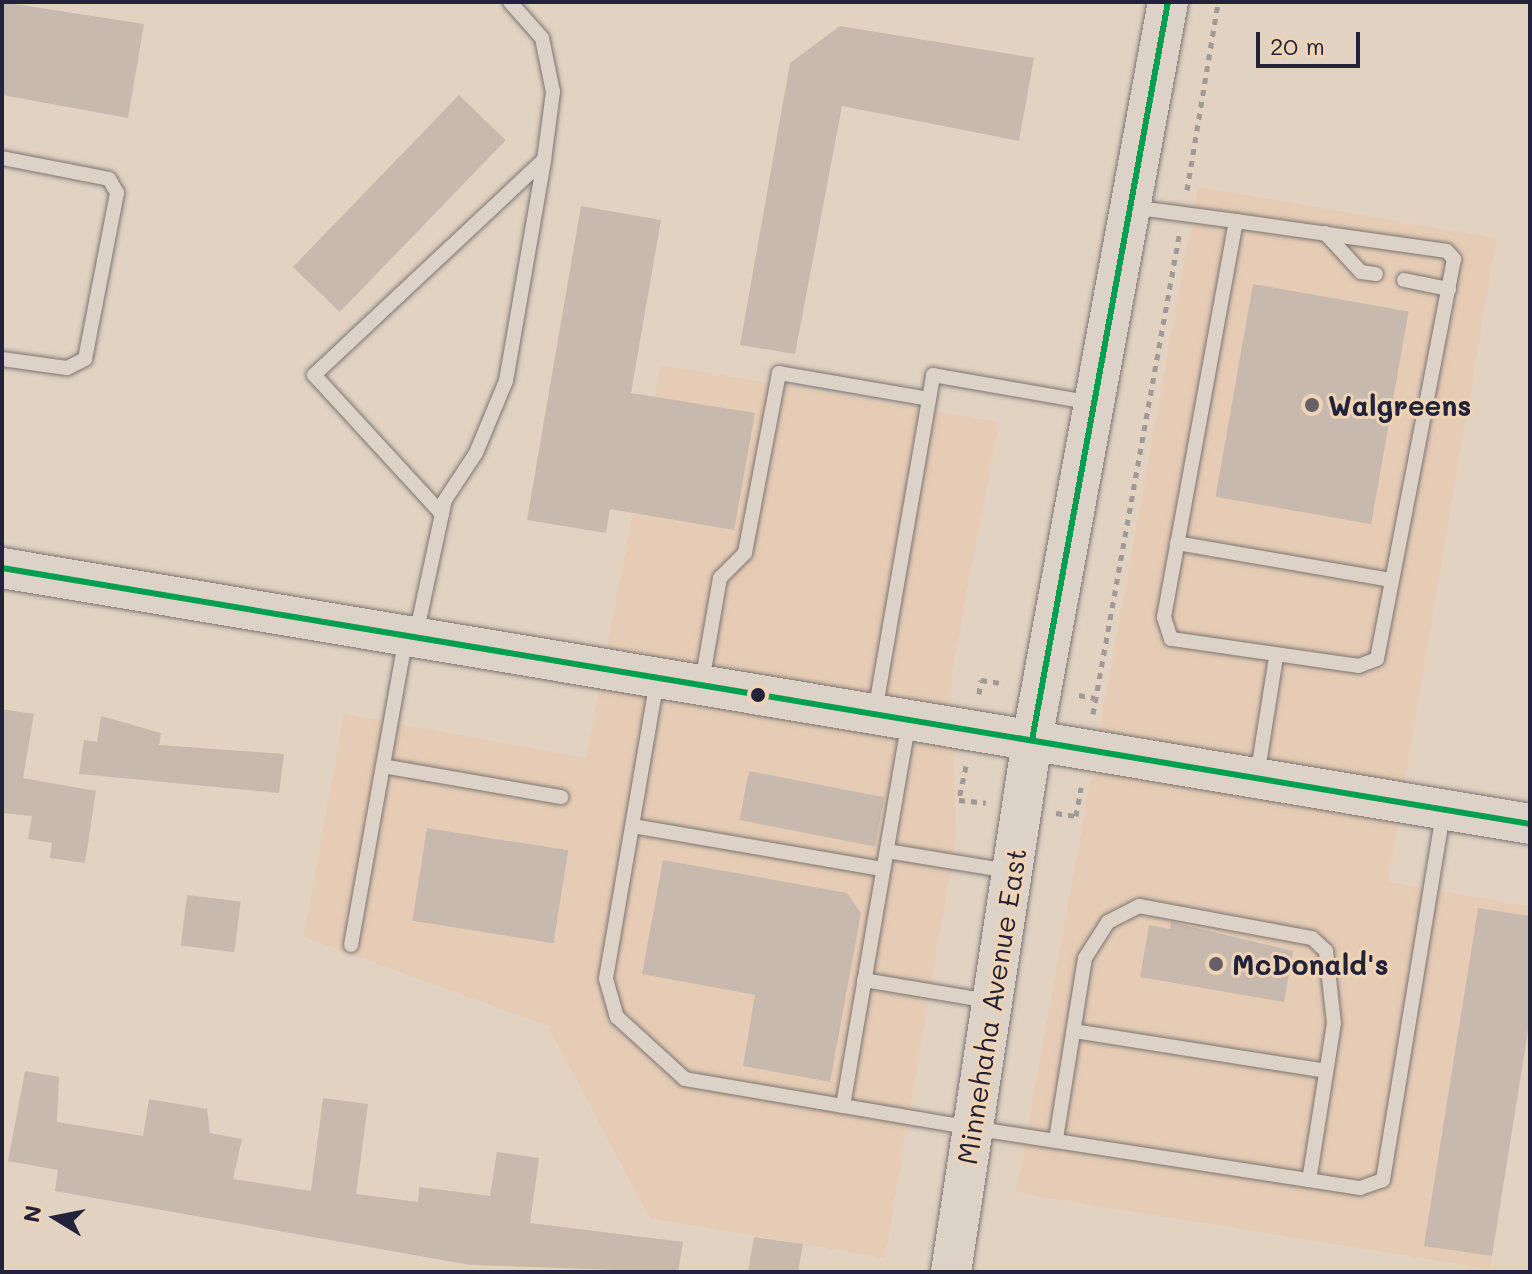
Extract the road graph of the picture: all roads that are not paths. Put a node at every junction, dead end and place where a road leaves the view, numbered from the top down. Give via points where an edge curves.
1 (510, 2) edge
2 (1168, 2) edge
3 (2, 158) edge
4 (544, 160) junction
5 (1130, 207) junction
6 (1236, 221) junction
7 (1325, 233) junction
8 (1376, 274) dead end
9 (1404, 280) dead end
10 (1449, 289) junction
11 (2, 359) edge
12 (929, 399) junction
13 (1093, 404) junction
14 (442, 514) junction
15 (1177, 543) junction
16 (2, 568) edge
17 (1392, 580) junction
18 (411, 638) junction
19 (1276, 657) junction
20 (658, 679) junction
21 (702, 686) junction
22 (891, 717) junction
23 (1032, 740) junction
24 (383, 766) junction
25 (1257, 777) junction
26 (561, 797) dead end
27 (1444, 809) junction
28 (1530, 824) edge
29 (633, 826) junction
30 (887, 851) junction
31 (883, 869) junction
32 (1011, 872) junction
33 (351, 945) dead end
34 (864, 980) junction
35 (992, 1002) junction
36 (1074, 1031) junction
37 (1326, 1071) junction
38 (843, 1106) junction
39 (972, 1128) junction
40 (1056, 1139) junction
41 (1309, 1180) junction
42 (951, 1272) edge

1 - 4 lane via 542,38 553,92
2 - 5 main road, Minnehaha Avenue East
3 - 11 lane via 109,179 117,193 85,359 67,368
4 - 14 lane via 506,381
4 - 14 lane via 314,375
5 - 6 lane
5 - 13 main road, Minnehaha Avenue East
6 - 7 lane
6 - 15 lane
7 - 8 lane via 1361,272
7 - 10 lane via 1447,251 1454,259
9 - 10 lane
10 - 17 lane
12 - 13 lane via 933,375
12 - 21 lane via 779,373 745,553 720,578
12 - 22 lane
13 - 23 main road, Minnehaha Avenue East
14 - 18 lane
15 - 17 lane
15 - 19 lane via 1164,617 1171,639
16 - 18 main road
17 - 19 lane via 1377,659 1359,666
18 - 20 main road
18 - 24 lane
19 - 25 lane
20 - 21 main road
20 - 29 lane
21 - 22 main road
22 - 23 main road
22 - 30 lane
23 - 25 main road
23 - 32 main road, Minnehaha Avenue East
24 - 26 lane
24 - 33 lane
25 - 27 main road
27 - 28 main road
27 - 41 lane via 1383,1180 1360,1188
29 - 31 lane
29 - 38 lane via 606,979 617,1017 685,1079
30 - 31 lane
30 - 32 lane
31 - 34 lane
32 - 35 main road, Minnehaha Avenue East
34 - 35 lane
34 - 38 lane
35 - 39 main road, Minnehaha Avenue East
36 - 37 lane
36 - 37 lane via 1085,958 1108,922 1139,906 1312,938 1326,951 1334,1023
36 - 40 lane
37 - 41 lane
38 - 39 lane
39 - 40 lane
39 - 42 main road, Minnehaha Avenue East
40 - 41 lane

